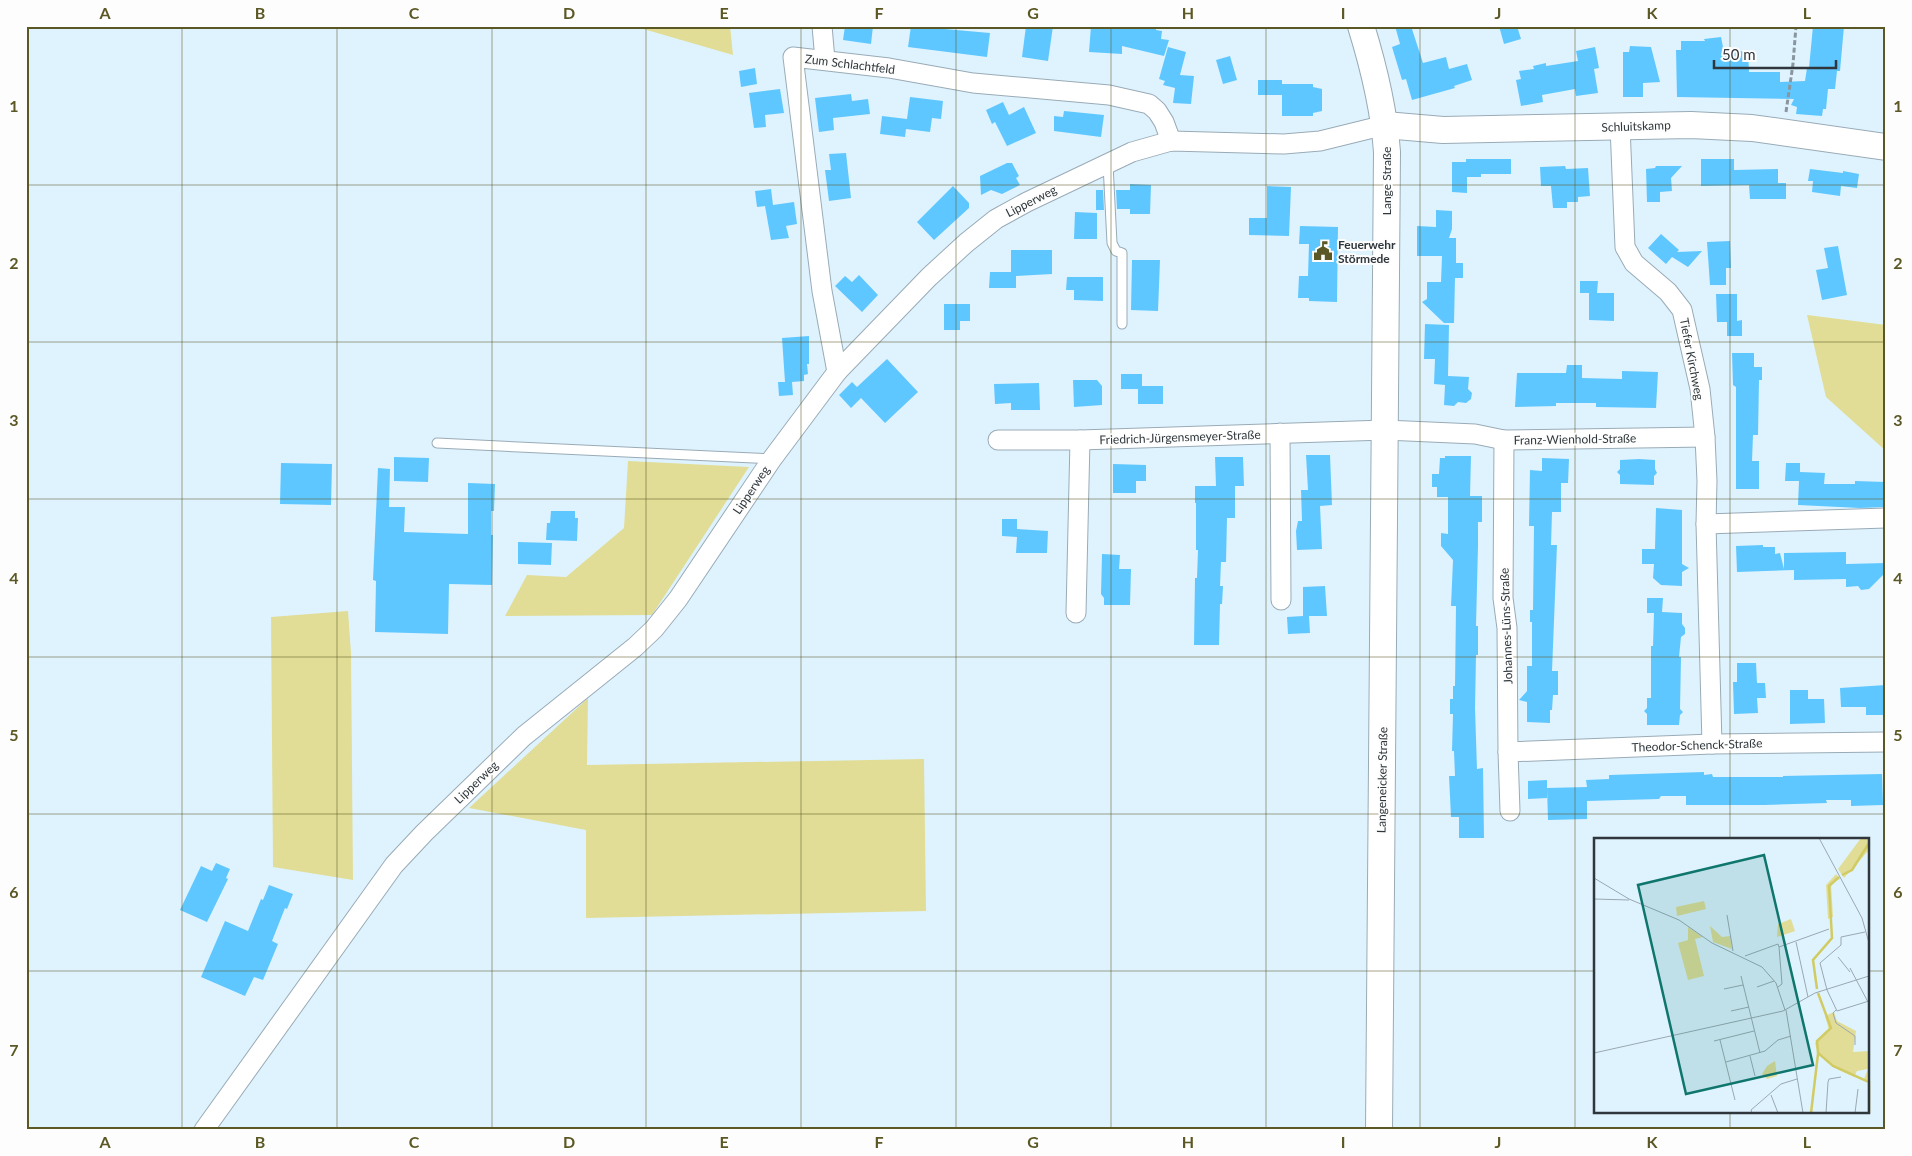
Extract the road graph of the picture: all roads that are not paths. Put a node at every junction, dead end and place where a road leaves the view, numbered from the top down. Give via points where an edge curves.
1 (822, 26) edge
2 (1361, 26) edge
3 (825, 60) junction
4 (1385, 125) junction
5 (1620, 126) junction
6 (1171, 141) junction
7 (1886, 147) edge
8 (1108, 163) junction
9 (1122, 324) dead end
10 (836, 372) junction
11 (1385, 430) junction
12 (1280, 433) junction
13 (1705, 437) junction
14 (998, 440) dead end
15 (1080, 440) junction
16 (1504, 440) junction
17 (438, 443) dead end
18 (772, 459) junction
19 (1886, 518) edge
20 (1706, 524) junction
21 (1281, 600) dead end
22 (1076, 613) dead end
23 (1886, 742) edge
24 (1712, 744) junction
25 (1508, 752) junction
26 (1510, 811) dead end
27 (204, 1130) edge
28 (1379, 1130) edge

1 - 3 street
2 - 4 main road, Lange Straße
3 - 6 street, Zum Schlachtfeld via 973,83 1108,95 1149,104 1164,122
3 - 10 street, Zum Schlachtfeld via 793,56 822,291
4 - 5 main road, Schluitskamp via 1444,130
4 - 6 street, Lipperweg via 1320,141 1284,144
4 - 11 main road, Lange Straße via 1388,152
5 - 7 main road, Schluitskamp via 1728,126
5 - 13 street, Tiefer Kirchweg via 1625,248 1634,263 1668,292 1682,310 1700,389
6 - 8 street, Lipperweg
8 - 9 lane via 1112,243 1116,251 1122,253
8 - 10 street, Lipperweg via 1027,202 966,243
10 - 18 street, Lipperweg
11 - 12 street, Friedrich-Jürgensmeyer-Straße
11 - 16 street, Franz-Wienhold-Straße via 1475,434
11 - 28 main road, Langeneicker Straße
12 - 15 street, Friedrich-Jürgensmeyer-Straße
12 - 21 street
13 - 16 street, Franz-Wienhold-Straße
13 - 20 street, Tiefer Kirchweg via 1708,480
14 - 15 street, Friedrich-Jürgensmeyer-Straße
15 - 22 street
16 - 25 street, Johannes-Lüns-Straße via 1503,598 1507,628
17 - 18 lane, Lipperweg
18 - 27 street, Lipperweg via 678,599 654,629 524,736 394,865
19 - 20 street
20 - 24 street, Tiefer Kirchweg
23 - 24 street, Theodor-Schenck-Straße
24 - 25 street, Theodor-Schenck-Straße
25 - 26 street, Johannes-Lüns-Straße

